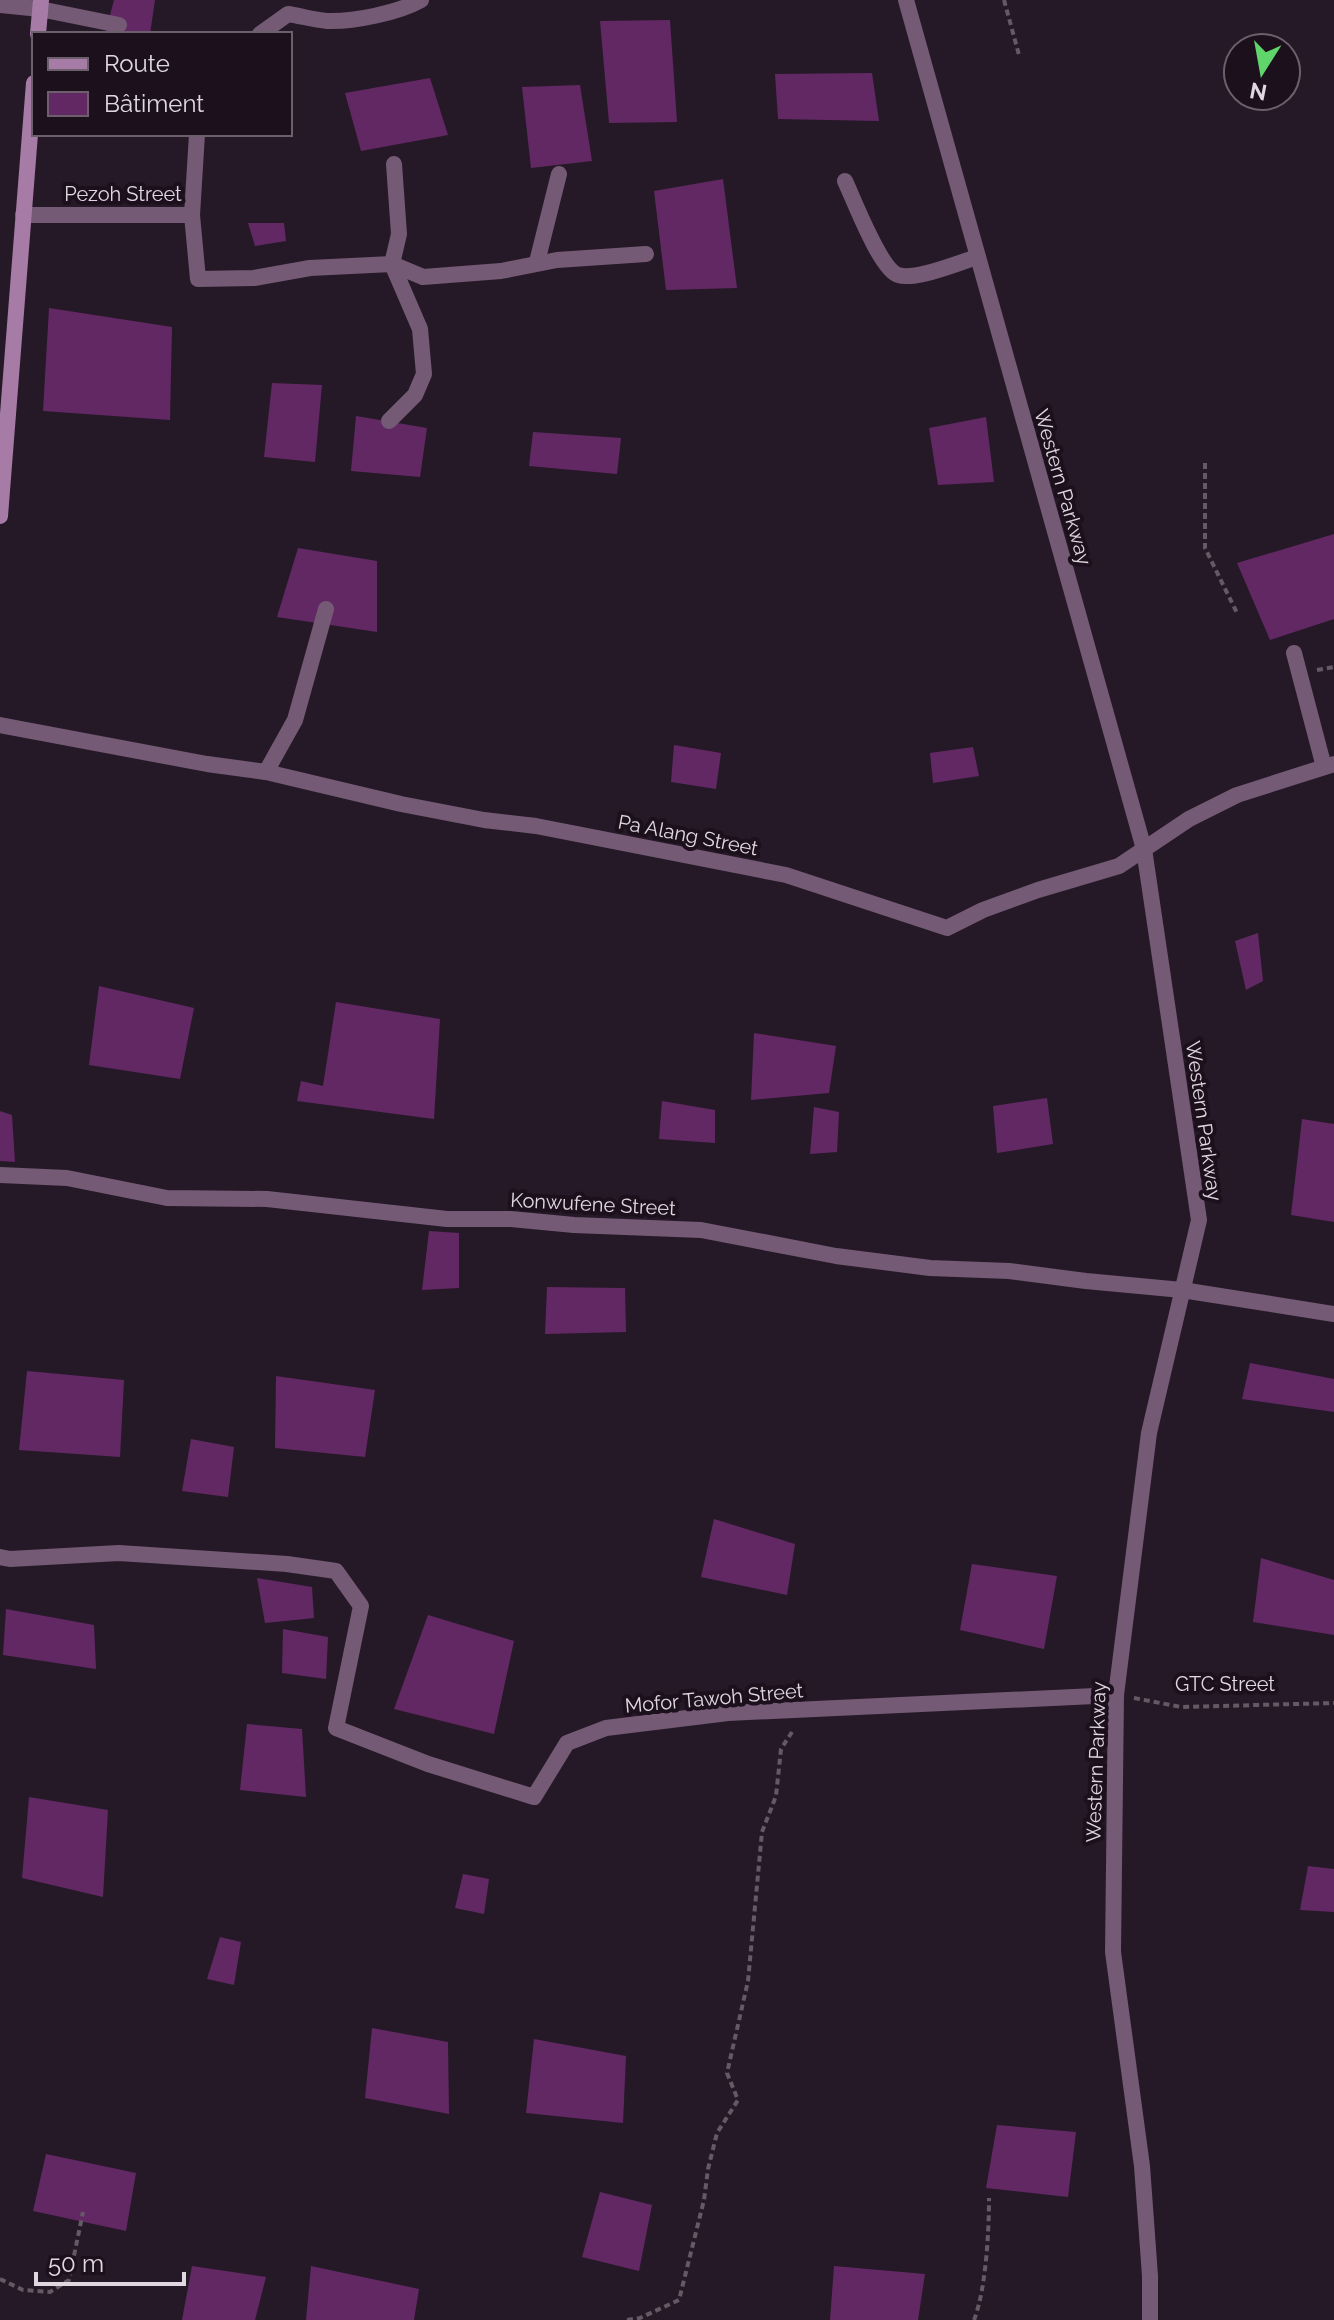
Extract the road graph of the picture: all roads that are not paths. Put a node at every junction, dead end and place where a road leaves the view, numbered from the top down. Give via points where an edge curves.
1 (421, 0) edge
2 (906, 0) edge
3 (0, 5) edge
4 (40, 5) edge
5 (119, 25) dead end
6 (38, 32) edge
7 (263, 32) edge
8 (32, 107) edge
9 (197, 136) edge
10 (394, 164) dead end
11 (559, 174) dead end
12 (845, 181) dead end
13 (23, 215) junction
14 (192, 215) junction
15 (646, 254) dead end
16 (978, 257) junction
17 (537, 262) junction
18 (392, 264) junction
19 (389, 421) dead end
20 (0, 516) edge
21 (326, 609) dead end
22 (1294, 653) dead end
23 (0, 725) edge
24 (1329, 765) edge
25 (266, 772) junction
26 (1144, 849) junction
27 (0, 1175) edge
28 (1182, 1290) junction
29 (1334, 1314) edge
30 (0, 1557) edge
31 (1116, 1695) junction
32 (1150, 2320) edge

1 - 7 street via 363,18 328,21 288,14
2 - 16 street, Western Parkway
3 - 4 street
4 - 5 street
4 - 6 street
8 - 13 street
9 - 14 street, Pezoh Street
10 - 18 street via 399,234
11 - 17 street
12 - 16 street via 881,258 899,275 918,275
13 - 14 street, Pezoh Street
13 - 20 street
14 - 18 street via 198,279
15 - 17 street
16 - 26 street, Western Parkway
17 - 18 street via 501,271 423,277
18 - 19 street via 420,329 424,374 415,395
21 - 25 street via 295,720
22 - 24 street
23 - 25 street, Pa Alang Street
24 - 26 street, Pa Alang Street via 1237,795
25 - 26 street, Pa Alang Street via 401,804 786,875 947,928 1038,890 1119,866
26 - 28 street, Western Parkway via 1199,1220
27 - 28 street, Konwufene Street via 67,1178 167,1198 267,1199 447,1219 701,1230 930,1268
28 - 29 street
28 - 31 street, Western Parkway via 1149,1433
30 - 31 street, Mofor Tawoh Street via 119,1553 336,1571 361,1606 336,1728 534,1797 567,1743 606,1728 728,1713
31 - 32 street, Western Parkway via 1113,1952 1142,2166

